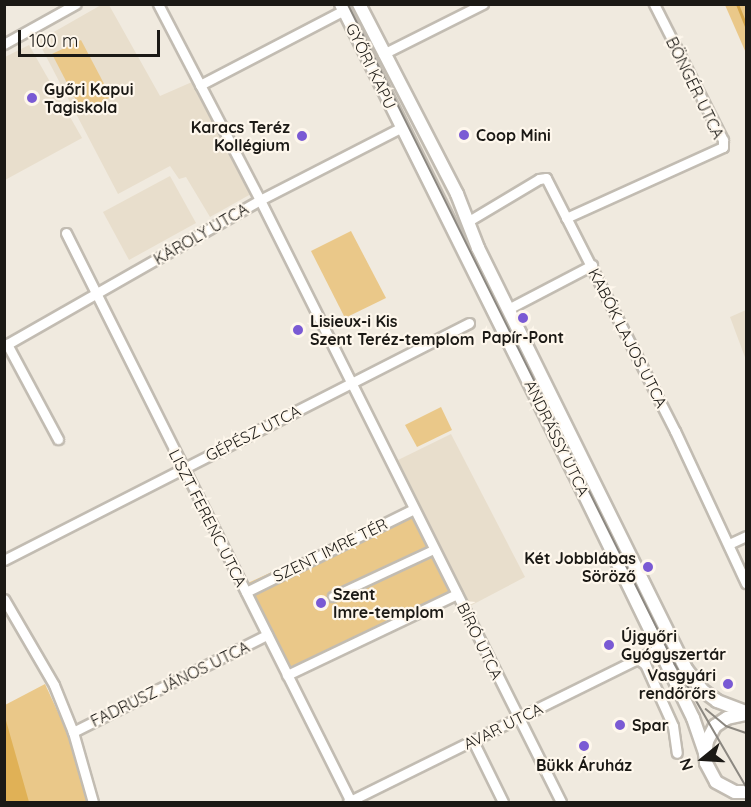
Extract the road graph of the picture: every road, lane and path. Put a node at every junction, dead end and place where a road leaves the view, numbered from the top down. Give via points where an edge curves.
1 (76, 4) edge
2 (158, 4) edge
3 (359, 4) edge
4 (483, 4) edge
5 (654, 4) edge
6 (343, 7) edge
7 (4, 44) edge
8 (383, 54) junction
9 (200, 85) junction
10 (418, 116) joint
11 (400, 128) junction
12 (260, 200) junction
13 (566, 218) junction
14 (467, 222) junction
15 (66, 233) dead end
16 (592, 265) junction
17 (97, 295) junction
18 (508, 309) junction
19 (469, 323) dead end
20 (6, 345) edge
21 (351, 383) junction
22 (58, 439) dead end
23 (183, 468) junction
24 (414, 508) junction
25 (747, 536) edge
26 (729, 544) junction
27 (434, 550) junction
28 (4, 560) edge
29 (747, 583) edge
30 (246, 592) junction
31 (457, 594) junction
32 (333, 597) dead end
33 (4, 599) edge
34 (267, 636) junction
35 (656, 651) junction
36 (638, 659) junction
37 (287, 675) junction
38 (747, 713) edge
39 (518, 718) junction
40 (73, 732) junction
41 (473, 741) junction
42 (677, 753) dead end
43 (705, 753) junction
44 (725, 788) junction
45 (747, 792) edge
46 (93, 802) edge
47 (350, 802) edge
48 (503, 802) edge
49 (561, 802) edge
50 (737, 802) edge

1 - 7 street
2 - 9 street, BÍRÓ UTCA
3 - 8 street, GYŐRI KAPU
4 - 8 street
5 - 13 street, BÖNGÉR UTCA via 723,140 723,147
6 - 9 street
6 - 11 street, GYŐRI KAPU
8 - 10 street, GYŐRI KAPU
9 - 12 street, BÍRÓ UTCA
10 - 14 street, ANDRÁSSY UTCA via 458,194
11 - 12 street, KÁROLY UTCA
11 - 35 street, ANDRÁSSY UTCA via 466,252
12 - 17 street, KÁROLY UTCA
12 - 21 street, BÍRÓ UTCA
13 - 14 street, KABÓK LAJOS UTCA via 546,178
13 - 16 street, KABÓK LAJOS UTCA
14 - 18 street, ANDRÁSSY UTCA
15 - 17 street, LISZT FERENC UTCA
16 - 18 street
16 - 26 street, KABÓK LAJOS UTCA
17 - 20 street, KÁROLY UTCA
17 - 23 street, LISZT FERENC UTCA
18 - 38 street, ANDRÁSSY UTCA via 687,670 710,696
19 - 21 street, GÉPÉSZ UTCA
20 - 22 street
21 - 23 street, GÉPÉSZ UTCA
21 - 24 street, BÍRÓ UTCA
23 - 28 street, GÉPÉSZ UTCA
23 - 30 street, LISZT FERENC UTCA
24 - 27 street, BÍRÓ UTCA
24 - 30 street, SZENT IMRE TÉR
25 - 26 street
26 - 29 street, KABÓK LAJOS UTCA
27 - 31 street, BÍRÓ UTCA
27 - 32 street
30 - 34 street, LISZT FERENC UTCA
31 - 37 street
31 - 39 street, BÍRÓ UTCA
33 - 40 street via 54,685
34 - 37 street, LISZT FERENC UTCA
34 - 40 street, FADRUSZ JÁNOS UTCA
35 - 36 street, AVAR UTCA
35 - 43 street, ANDRÁSSY UTCA via 693,718
36 - 39 street, AVAR UTCA
36 - 42 street via 645,664 673,726
37 - 47 street, LISZT FERENC UTCA
38 - 43 street via 715,726
39 - 41 street, AVAR UTCA
39 - 49 street, BÍRÓ UTCA
40 - 46 street
41 - 47 street, AVAR UTCA
41 - 48 street
43 - 44 street, ANDRÁSSY UTCA via 710,773
44 - 45 street
44 - 50 street

